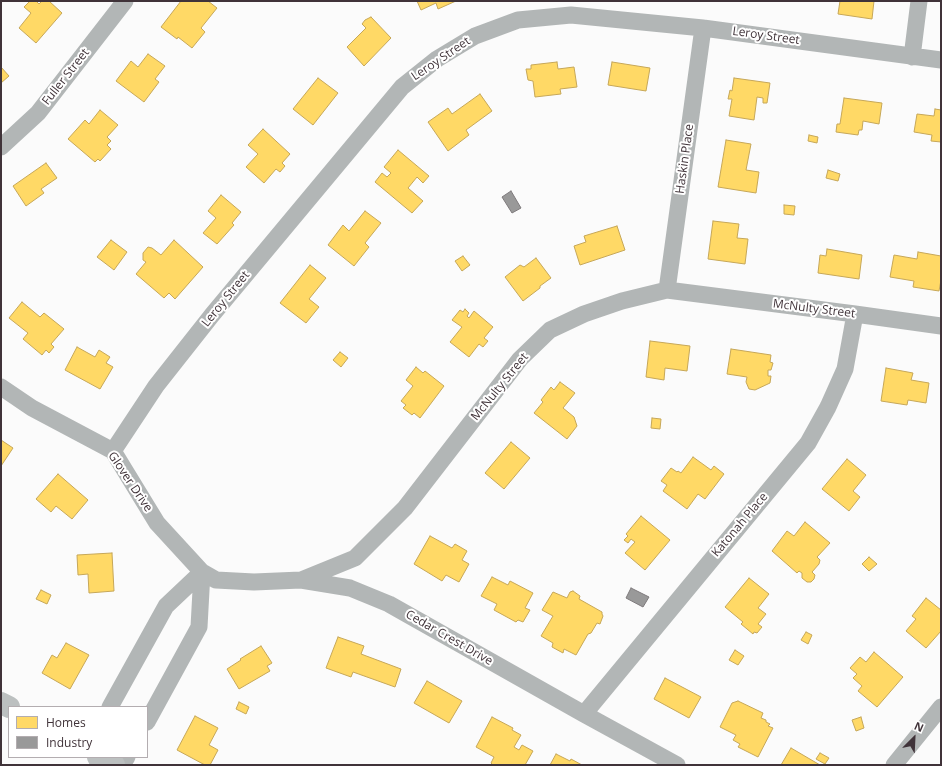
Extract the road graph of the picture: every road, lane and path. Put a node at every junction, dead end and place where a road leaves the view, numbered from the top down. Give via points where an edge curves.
1 (125, 1) edge
2 (920, 1) edge
3 (703, 28) junction
4 (912, 57) junction
5 (941, 60) edge
6 (1, 147) edge
7 (667, 290) junction
8 (855, 314) junction
9 (941, 326) edge
10 (1, 387) edge
11 (113, 451) junction
12 (202, 572) junction
13 (300, 580) junction
14 (111, 706) edge
15 (941, 707) edge
16 (584, 714) junction
17 (148, 720) edge
18 (100, 758) edge
19 (114, 765) edge
20 (677, 765) edge
21 (894, 765) edge

1 - 6 street, Fuller Street via 38,113
2 - 4 street
3 - 4 street, Leroy Street
3 - 7 street, Haskin Place
3 - 11 street, Leroy Street via 571,15 518,20 475,36 437,59 402,87 222,303 156,386
4 - 5 street, Leroy Street
7 - 8 street, McNulty Street
7 - 13 street, McNulty Street via 622,301 584,314 550,330 520,359 405,508 355,558
8 - 9 street, McNulty Street
8 - 16 street, Katonah Place via 845,368 828,407 808,443
10 - 11 street, Glover Drive via 32,408
11 - 12 street, Glover Drive via 157,523
12 - 13 street, Cedar Crest Drive via 216,580
12 - 14 street via 166,606
12 - 17 street via 199,627
13 - 16 street, Cedar Crest Drive via 350,588 389,604
15 - 21 street
16 - 20 street, Cedar Crest Drive
18 - 19 street

